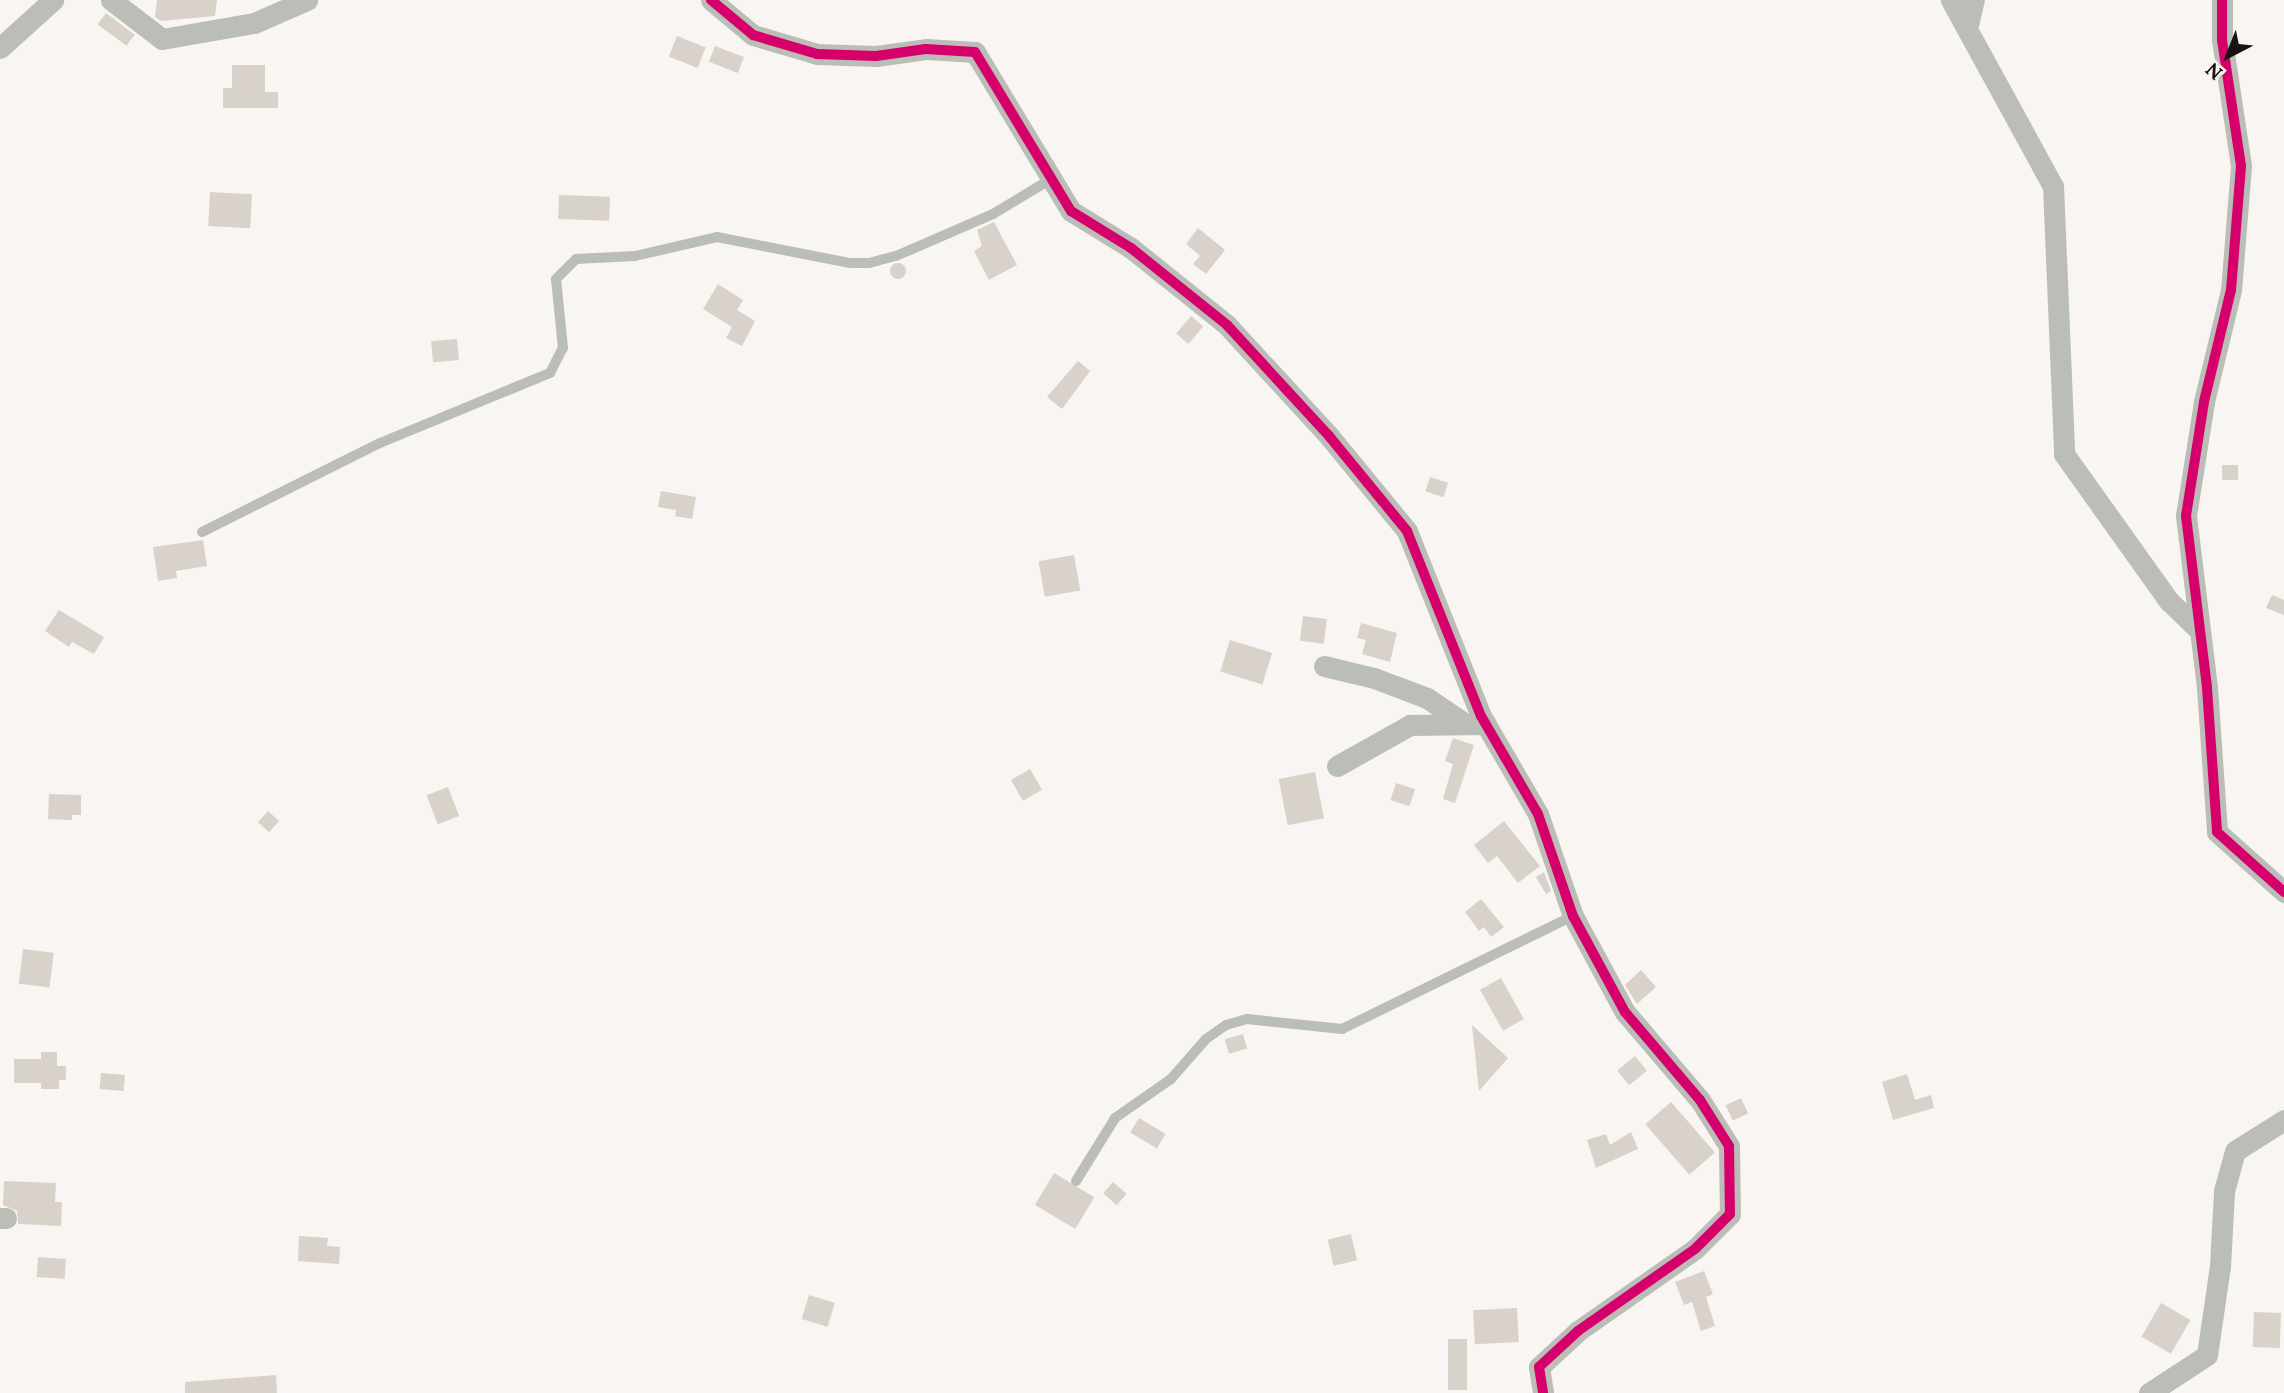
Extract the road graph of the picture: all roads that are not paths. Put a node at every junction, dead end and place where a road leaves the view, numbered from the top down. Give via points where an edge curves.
1 (53, 0) edge
2 (111, 0) edge
3 (307, 0) edge
4 (711, 0) edge
5 (1951, 0) edge
6 (1974, 0) edge
7 (2222, 0) edge
8 (1968, 25) junction
9 (0, 48) edge
10 (1051, 179) junction
11 (202, 532) dead end
12 (2196, 627) junction
13 (1324, 666) dead end
14 (1464, 723) junction
15 (1486, 724) junction
16 (1337, 766) dead end
17 (2284, 892) edge
18 (1573, 916) junction
19 (2284, 1120) edge
20 (1076, 1181) dead end
21 (1543, 1393) edge
22 (2148, 1393) edge

1 - 9 street
2 - 3 street via 162,39 254,23
4 - 10 street via 753,35 817,54 876,57 926,49 975,52
5 - 8 street
6 - 8 street
7 - 12 street via 2222,40 2241,166 2231,290 2204,402 2186,516
8 - 12 street via 2053,186 2064,454 2169,601
10 - 11 lane via 993,214 896,256 869,262 850,263 717,237 635,256 576,259 556,279 563,348 550,373 380,443
10 - 15 street via 1072,211 1131,248 1227,325 1329,436 1407,531
12 - 17 street via 2207,688 2217,832
13 - 14 street via 1427,698
14 - 15 street
14 - 16 street via 1410,726
15 - 18 street via 1538,814
18 - 20 lane via 1342,1029 1247,1019 1226,1026 1206,1039 1171,1079 1115,1118
18 - 21 street via 1625,1012 1700,1100 1728,1146 1732,1190 1730,1214 1695,1249 1578,1331 1539,1367
19 - 22 street via 2235,1151 2224,1191 2220,1266 2207,1355

